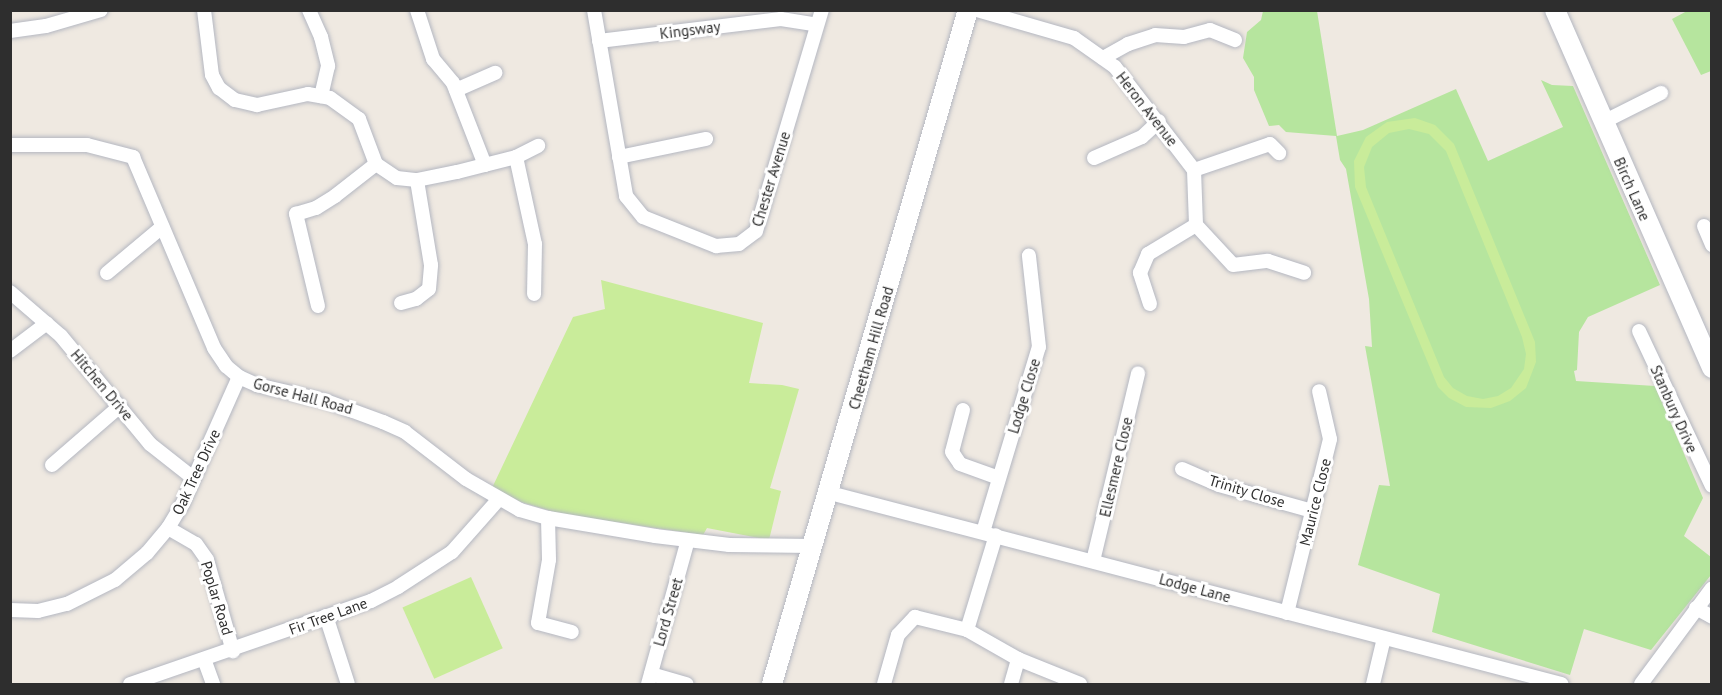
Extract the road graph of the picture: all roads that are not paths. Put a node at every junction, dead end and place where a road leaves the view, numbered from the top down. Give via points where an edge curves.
1 (100, 10) edge
2 (204, 10) edge
3 (309, 10) edge
4 (417, 10) edge
5 (594, 10) edge
6 (822, 10) edge
7 (968, 10) edge
8 (977, 10) edge
9 (1555, 10) edge
10 (817, 25) junction
11 (10, 31) edge
12 (1234, 40) dead end
13 (599, 41) junction
14 (1103, 58) junction
15 (495, 73) dead end
16 (456, 90) junction
17 (1661, 93) dead end
18 (321, 96) junction
19 (1159, 121) junction
20 (1603, 122) junction
21 (706, 139) dead end
22 (10, 145) edge
23 (538, 146) dead end
24 (1279, 153) dead end
25 (516, 157) junction
26 (619, 157) junction
27 (1094, 158) dead end
28 (376, 164) junction
29 (485, 165) junction
30 (1194, 170) junction
31 (417, 180) junction
32 (1196, 225) junction
33 (1704, 226) dead end
34 (162, 227) junction
35 (1712, 245) edge
36 (1029, 256) dead end
37 (108, 273) dead end
38 (1304, 273) dead end
39 (10, 292) edge
40 (534, 294) dead end
41 (401, 303) dead end
42 (1150, 304) dead end
43 (318, 306) dead end
44 (47, 324) junction
45 (1639, 332) dead end
46 (10, 351) edge
47 (1709, 356) edge
48 (1138, 373) dead end
49 (239, 377) junction
50 (1319, 391) dead end
51 (120, 406) junction
52 (963, 410) dead end
53 (52, 465) dead end
54 (1182, 469) dead end
55 (193, 478) junction
56 (999, 478) junction
57 (1712, 486) edge
58 (830, 493) junction
59 (498, 500) junction
60 (1312, 511) junction
61 (548, 518) junction
62 (168, 528) junction
63 (990, 534) junction
64 (688, 540) junction
65 (814, 546) junction
66 (1093, 561) junction
67 (1712, 588) edge
68 (1696, 608) junction
69 (10, 610) edge
70 (1287, 613) junction
71 (326, 616) junction
72 (1712, 617) edge
73 (967, 630) junction
74 (572, 632) dead end
75 (1384, 638) junction
76 (232, 651) junction
77 (204, 659) junction
78 (1018, 659) junction
79 (649, 679) edge
80 (130, 684) edge
81 (213, 684) edge
82 (348, 684) edge
83 (687, 684) edge
84 (772, 684) edge
85 (884, 684) edge
86 (1011, 684) edge
87 (1080, 684) edge
88 (1373, 684) edge
89 (1561, 684) edge
90 (1641, 684) edge

1 - 11 street via 46,26
2 - 18 street via 212,75 219,88 235,100 257,105 308,94
3 - 18 street via 328,66
4 - 16 street via 433,59
5 - 13 street, Chester Avenue
6 - 10 street, Chester Avenue
7 - 58 main road, Cheetham Hill Road
8 - 14 street, Heron Avenue via 1074,38
9 - 20 main road, Birch Lane
10 - 13 street, Kingsway via 781,19
10 - 26 street, Chester Avenue via 756,231 739,244 716,246 643,217 626,196
12 - 14 street via 1210,30 1184,37 1155,35
13 - 26 street, Chester Avenue
14 - 19 street, Heron Avenue
15 - 16 street
16 - 29 street
17 - 20 street
18 - 28 street via 359,119
19 - 27 street via 1142,137
19 - 30 street, Heron Avenue
20 - 47 main road, Birch Lane
21 - 26 street
22 - 34 street, Gorse Hall Road via 87,146 133,157
23 - 25 street
24 - 30 street via 1270,144
25 - 29 street
25 - 40 street via 535,244
28 - 31 street via 397,178
28 - 43 street via 316,208 295,209
29 - 31 street
30 - 32 street
31 - 41 street via 431,265 429,289 416,299
32 - 38 street via 1233,265 1268,261
32 - 42 street via 1148,254 1140,273
33 - 35 street
34 - 37 street
34 - 49 street, Gorse Hall Road via 214,348
36 - 56 street, Lodge Close via 1039,347
39 - 44 street, Hitchen Drive
44 - 46 street
44 - 51 street, Hitchen Drive
45 - 57 street, Stanbury Drive
48 - 66 street, Ellesmere Close
49 - 55 street, Oak Tree Drive
49 - 59 street, Gorse Hall Road via 337,404 405,432
50 - 60 street, Maurice Close via 1330,439
51 - 53 street
51 - 55 street, Hitchen Drive via 150,444
52 - 56 street via 952,452 960,464
54 - 60 street, Trinity Close via 1220,485
55 - 62 street, Oak Tree Drive
56 - 63 street, Lodge Close
58 - 63 street, Lodge Lane
58 - 65 main road, Cheetham Hill Road
59 - 61 street, Gorse Hall Road
59 - 71 street, Fir Tree Lane via 452,552 429,568 371,601
60 - 70 street, Maurice Close
61 - 64 street, Gorse Hall Road
61 - 74 street via 549,560 538,623
62 - 69 street, Oak Tree Drive via 147,553 91,594 38,611
62 - 76 street, Poplar Road via 196,544 207,560
63 - 66 street, Lodge Lane
63 - 73 street, Lodge Close
64 - 65 street, Gorse Hall Road via 757,547
64 - 79 street, Lord Street
65 - 84 main road, Cheetham Hill Road
66 - 70 street, Lodge Lane
67 - 68 street
68 - 72 street
68 - 90 street
70 - 75 street, Lodge Lane
71 - 76 street, Fir Tree Lane
71 - 82 street
73 - 78 street
73 - 85 street via 915,617 897,635
75 - 88 street
75 - 89 street, Lodge Lane
76 - 77 street, Fir Tree Lane
77 - 80 street, Fir Tree Lane
77 - 81 street
78 - 86 street
78 - 87 street
79 - 83 street

